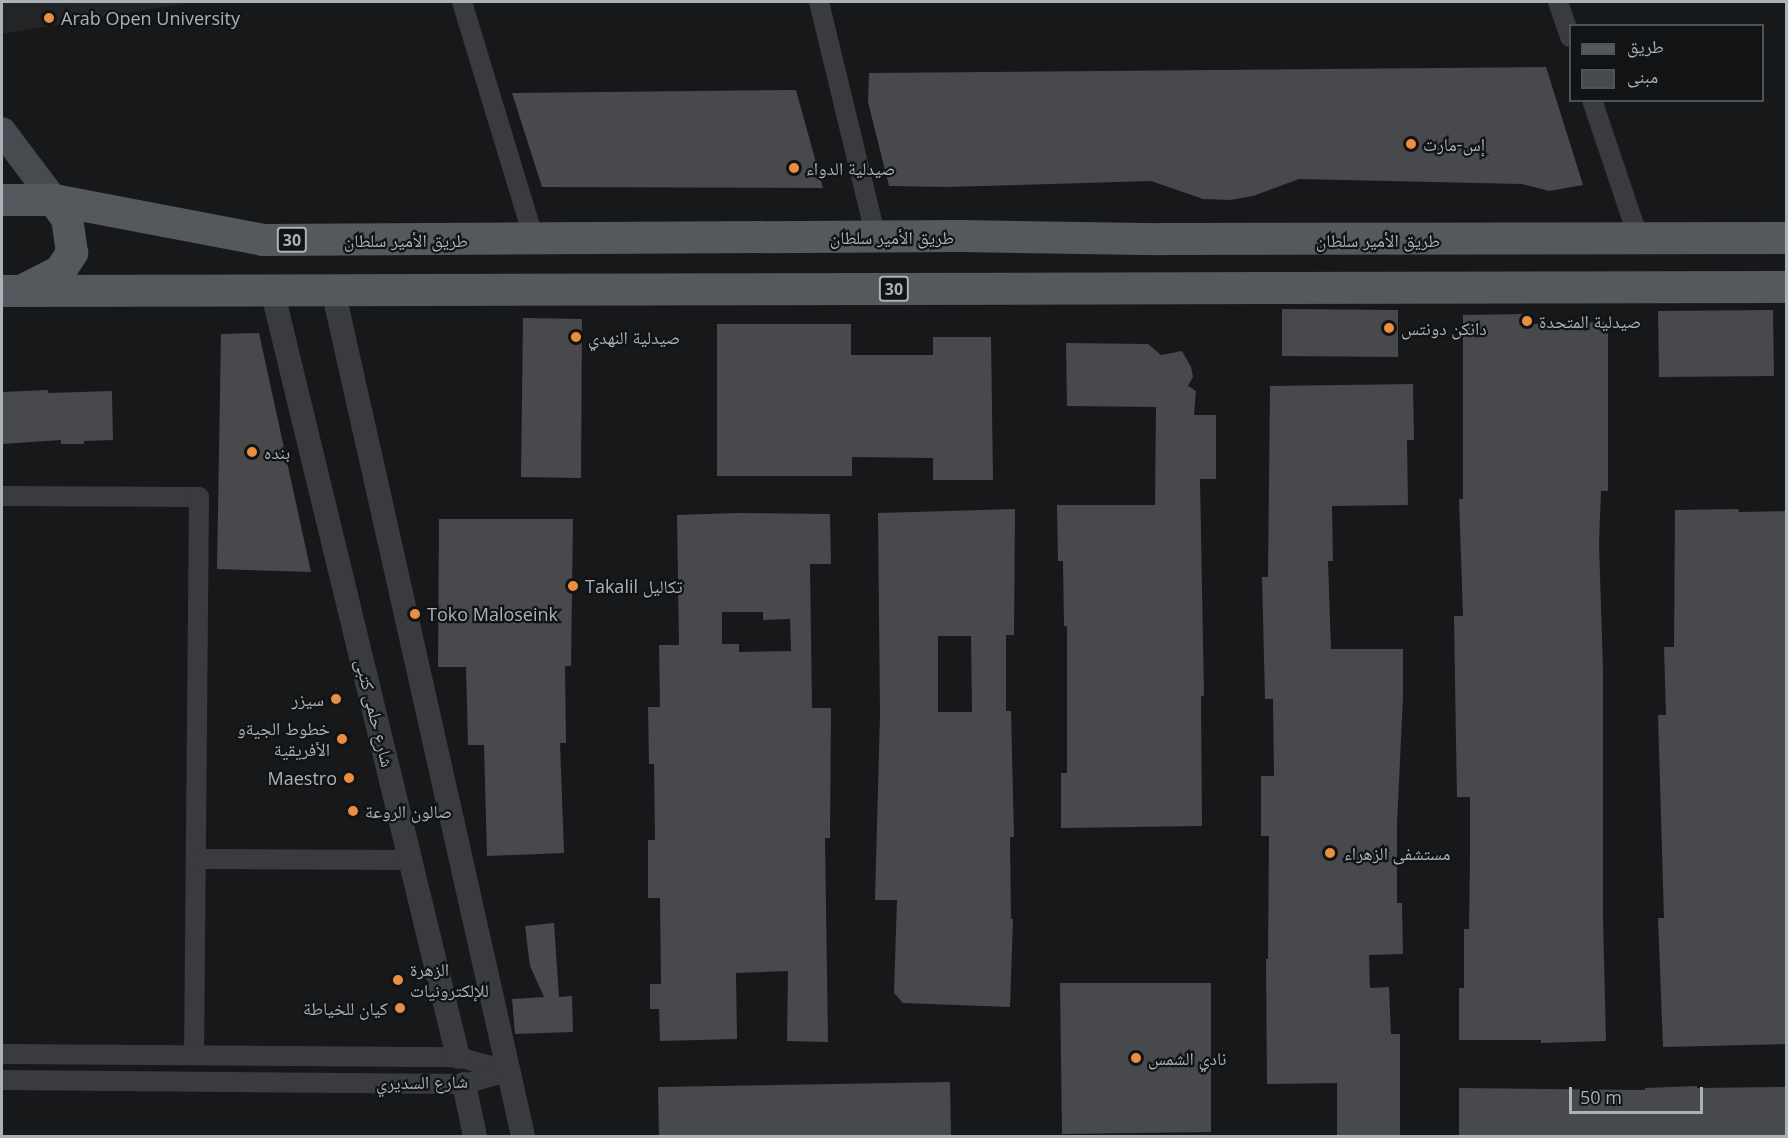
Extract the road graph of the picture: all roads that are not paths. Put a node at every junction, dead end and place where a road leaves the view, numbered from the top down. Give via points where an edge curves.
1 (462, 2) edge
2 (819, 2) edge
3 (1558, 2) edge
4 (1569, 34) edge
5 (1593, 102) edge
6 (2, 131) edge
7 (2, 200) edge
8 (54, 200) junction
9 (876, 237) junction
10 (1786, 238) edge
11 (534, 239) junction
12 (1161, 239) junction
13 (1640, 240) junction
14 (1786, 287) edge
15 (1163, 288) junction
16 (273, 290) junction
17 (333, 290) junction
18 (12, 291) edge
19 (2, 496) edge
20 (196, 859) junction
21 (410, 860) junction
22 (2, 1054) edge
23 (194, 1055) junction
24 (458, 1057) junction
25 (510, 1071) junction
26 (2, 1080) edge
27 (464, 1084) junction
28 (475, 1137) edge
29 (523, 1137) edge

1 - 11 street
2 - 9 street
3 - 4 street
5 - 13 street
6 - 8 main road
7 - 8 main road, طريق الأمير سلطان / 30
8 - 11 main road, طريق الأمير سلطان / 30 via 263,240
8 - 18 main road via 67,219 72,253 60,271
9 - 11 main road, طريق الأمير سلطان / 30
9 - 12 main road, طريق الأمير سلطان / 30
10 - 13 main road, طريق الأمير سلطان / 30
12 - 13 main road, طريق الأمير سلطان / 30
12 - 15 main road
14 - 15 main road, 30
15 - 17 main road, 30
16 - 17 main road, 30
16 - 18 main road, 30
16 - 21 street, شارع حلمى كتبى
17 - 25 street
19 - 20 street via 199,498
20 - 21 street
20 - 23 street
21 - 24 street, شارع حلمى كتبى
22 - 23 street, شارع السديري
23 - 24 street, شارع السديري
24 - 25 street, شارع السديري
24 - 27 street, شارع حلمى كتبى
25 - 27 street, شارع السديري
25 - 29 street
26 - 27 street, شارع السديري
27 - 28 street, شارع حلمى كتبى

